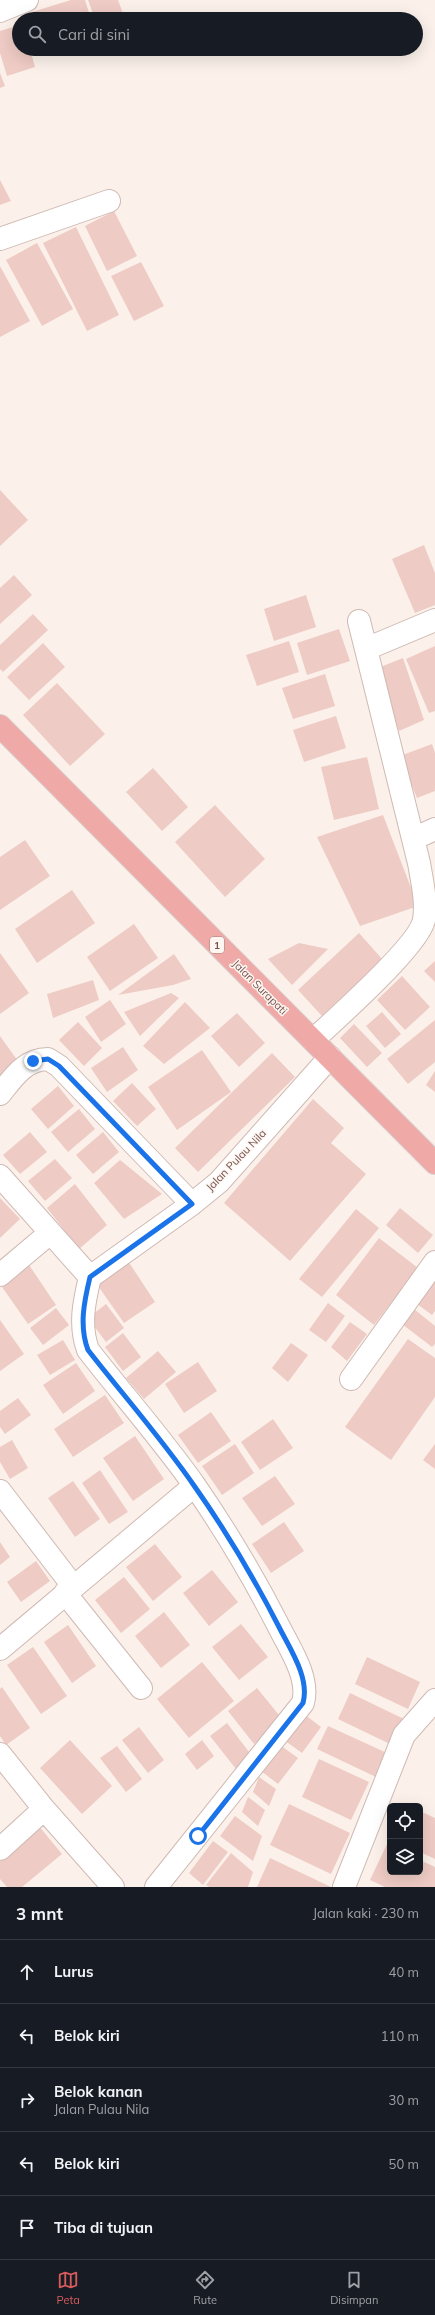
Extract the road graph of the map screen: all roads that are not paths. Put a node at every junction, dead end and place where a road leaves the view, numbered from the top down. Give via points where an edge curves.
1 (27, 0) edge
2 (0, 11) edge
3 (109, 201) dead end
4 (0, 239) edge
5 (435, 620) edge
6 (359, 621) dead end
7 (366, 650) junction
8 (0, 726) edge
9 (435, 829) edge
10 (413, 839) junction
11 (313, 1040) junction
12 (330, 1057) junction
13 (0, 1094) edge
14 (435, 1163) edge
15 (0, 1176) edge
16 (192, 1204) junction
17 (50, 1233) junction
18 (435, 1262) edge
19 (0, 1275) edge
20 (90, 1277) junction
21 (351, 1379) dead end
22 (194, 1486) junction
23 (0, 1491) edge
24 (69, 1590) junction
25 (0, 1649) edge
26 (141, 1688) dead end
27 (435, 1700) edge
28 (0, 1754) edge
29 (44, 1809) junction
30 (0, 1849) edge
31 (113, 1887) edge
32 (156, 1887) edge
33 (344, 1887) edge

1 - 2 street
3 - 4 street
5 - 7 street
6 - 7 street
7 - 10 street
8 - 11 highway, Jalan Surapati / 1
9 - 10 street
10 - 11 street via 423,892 424,921 414,941
11 - 12 highway, Jalan Surapati / 1
12 - 14 highway, Jalan Surapati / 1
12 - 16 street, Jalan Pulau Nila via 219,1182
13 - 16 street via 18,1071 33,1061 48,1059 59,1066
15 - 17 street
16 - 20 street, Jalan Pulau Nila
17 - 19 street
17 - 20 street
18 - 21 street
20 - 22 street via 82,1323 83,1338 88,1350
22 - 24 street
22 - 32 street via 250,1573 275,1619 300,1671 305,1697 303,1703
23 - 24 street
24 - 25 street
24 - 26 street
27 - 33 street via 404,1735
28 - 29 street
29 - 30 street
29 - 31 street

